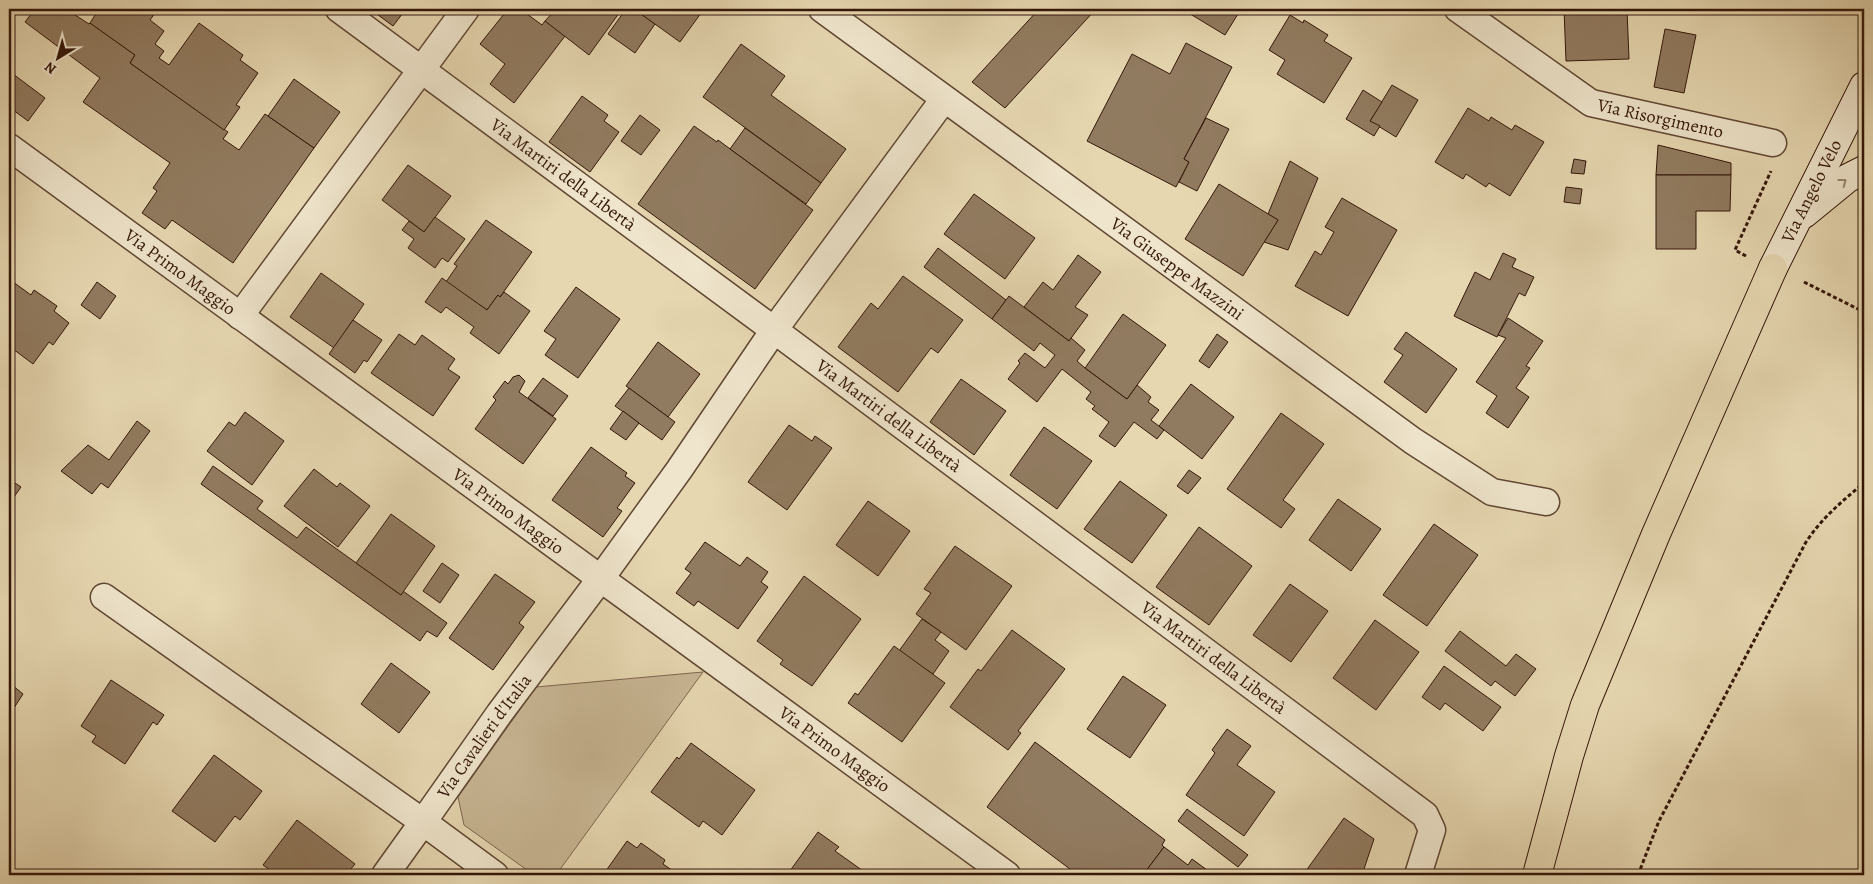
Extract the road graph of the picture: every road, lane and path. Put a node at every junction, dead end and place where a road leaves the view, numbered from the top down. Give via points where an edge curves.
1 (339, 9) edge
2 (466, 9) edge
3 (822, 9) edge
4 (1458, 9) edge
5 (421, 70) junction
6 (1864, 86) edge
7 (944, 99) junction
8 (1773, 143) joint
9 (9, 148) edge
10 (1864, 170) edge
11 (1798, 220) junction
12 (1748, 256) dead end
13 (1773, 268) joint
14 (1804, 282) dead end
15 (1864, 312) edge
16 (240, 316) junction
17 (774, 330) junction
18 (1864, 484) edge
19 (1546, 502) dead end
20 (601, 578) junction
21 (104, 597) dead end
22 (1558, 801) junction
23 (423, 822) junction
24 (385, 875) edge
25 (495, 875) edge
26 (1007, 875) edge
27 (1418, 875) edge
28 (1537, 875) edge
29 (1547, 875) edge
30 (1638, 875) edge

1 - 5 street, Via Martiri della Libertà
2 - 5 street
3 - 7 street, Via Giuseppe Mazzini
4 - 8 street, Via Risorgimento via 1591,103
5 - 16 street
5 - 17 street, Via Martiri della Libertà
6 - 11 main road, Via Angelo Velo
7 - 17 street, Via Cavalieri d'Italia
7 - 19 street, Via Giuseppe Mazzini via 1413,441 1492,492
8 - 12 path via 1780,152 1735,250
9 - 16 street, Via Primo Maggio
11 -> 10 main road via 1848,178
11 - 13 main road, Via Angelo Velo
13 - 22 highway via 1585,705
14 - 15 path
16 - 20 street, Via Primo Maggio
17 - 20 street, Via Cavalieri d'Italia
17 - 27 street, Via Martiri della Libertà via 1425,815 1432,830
18 - 30 path via 1818,523 1806,542 1659,821
20 - 23 street, Via Cavalieri d'Italia
20 - 26 street, Via Primo Maggio
21 - 23 street
22 - 28 highway
22 - 29 highway
23 - 24 street, Via Cavalieri d'Italia
23 - 25 street

